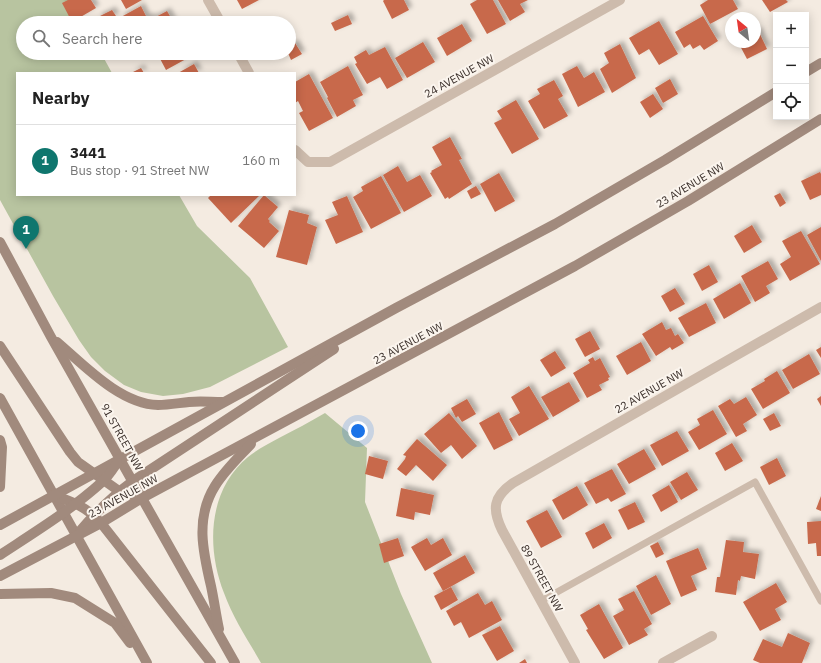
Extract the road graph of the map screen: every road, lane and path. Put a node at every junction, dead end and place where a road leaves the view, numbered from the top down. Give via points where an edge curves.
1 (208, 0) edge
2 (620, 0) edge
3 (217, 16) edge
4 (242, 60) edge
5 (821, 62) edge
6 (809, 70) edge
7 (248, 72) edge
8 (773, 94) edge
9 (821, 119) edge
10 (296, 151) edge
11 (0, 242) edge
12 (821, 307) edge
13 (396, 308) junction
14 (51, 337) junction
15 (0, 346) edge
16 (0, 398) edge
17 (224, 402) junction
18 (257, 437) junction
19 (0, 440) edge
20 (121, 459) junction
21 (94, 475) junction
22 (103, 481) junction
23 (133, 481) junction
24 (0, 487) edge
25 (119, 491) junction
26 (54, 495) junction
27 (142, 498) junction
28 (496, 502) joint
29 (77, 503) junction
30 (63, 512) junction
31 (94, 515) junction
32 (101, 522) junction
33 (0, 526) edge
34 (76, 535) junction
35 (0, 555) edge
36 (0, 576) edge
37 (0, 594) edge
38 (540, 601) junction
39 (821, 601) edge
40 (220, 636) junction
41 (712, 636) dead end
42 (146, 663) edge
43 (211, 663) edge
44 (235, 663) edge
45 (575, 663) edge
46 (664, 663) edge

1 - 3 street
2 - 10 street, 24 AVENUE NW via 330,162 308,162
4 - 7 street
5 - 6 main road
8 - 13 main road via 555,224
9 - 18 main road, 23 AVENUE NW via 688,201 575,266
11 - 14 main road, 91 STREET NW
12 - 28 street, 22 AVENUE NW via 512,483 503,490
13 - 17 main road
13 - 23 main road
14 - 17 main road via 103,382 133,399 158,405
14 - 20 main road, 91 STREET NW
15 - 21 main road via 70,452
16 - 26 main road
17 - 20 main road
18 - 27 main road, 23 AVENUE NW
18 - 40 main road via 215,486 205,510 203,554
19 - 24 main road
20 - 21 main road
20 - 22 main road
20 - 23 main road, 91 STREET NW
21 - 22 main road
21 - 26 main road
22 - 25 main road
22 - 29 main road
23 - 25 main road
23 - 27 main road, 91 STREET NW
25 - 27 main road
25 - 31 main road
26 - 29 main road
26 - 30 main road
26 - 33 main road
27 - 32 main road, 23 AVENUE NW
27 - 40 main road, 91 STREET NW
28 - 38 street, 89 STREET NW via 497,517 502,530
29 - 30 main road
29 - 31 main road
30 - 34 main road
30 - 35 main road
31 - 32 main road
31 - 34 main road
32 - 34 main road, 23 AVENUE NW
32 - 43 main road
34 - 36 main road, 23 AVENUE NW
34 - 42 main road
37 - 42 main road via 51,593 74,598 115,623
38 - 39 lane via 755,482
38 - 45 street, 89 STREET NW
40 - 44 main road, 91 STREET NW
41 - 46 street

